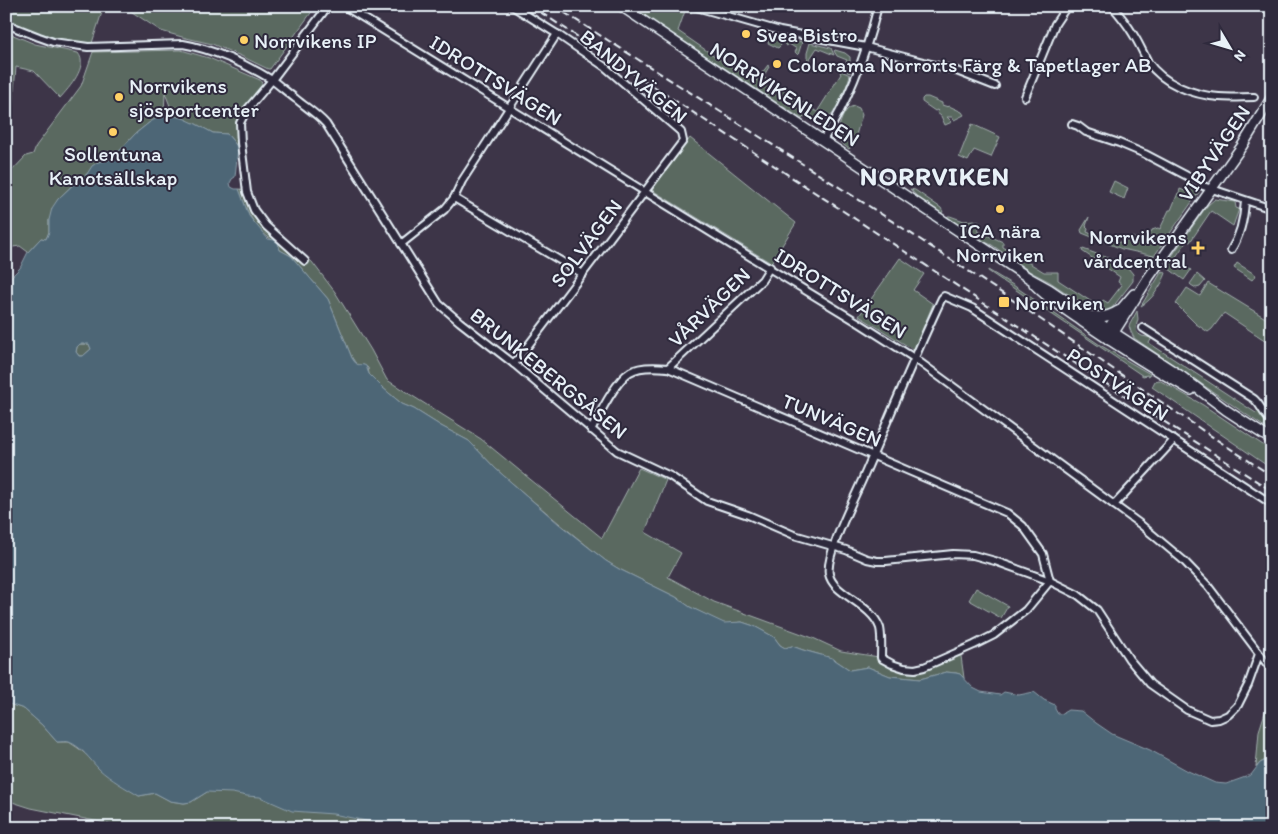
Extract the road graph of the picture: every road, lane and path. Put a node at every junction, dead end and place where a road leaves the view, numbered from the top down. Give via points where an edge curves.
1 (328, 6) edge
2 (344, 6) edge
3 (512, 6) edge
4 (621, 6) edge
5 (693, 6) edge
6 (878, 6) edge
7 (1112, 6) edge
8 (1064, 7) edge
9 (6, 24) edge
10 (558, 34) junction
11 (866, 47) junction
12 (272, 80) junction
13 (995, 86) dead end
14 (1025, 97) dead end
15 (1254, 97) dead end
16 (1272, 97) edge
17 (510, 108) junction
18 (1072, 124) dead end
19 (823, 140) junction
20 (683, 141) joint
21 (1212, 190) junction
22 (646, 192) junction
23 (454, 198) junction
24 (1245, 201) junction
25 (1272, 209) edge
26 (401, 244) junction
27 (1230, 250) dead end
28 (306, 261) dead end
29 (770, 267) junction
30 (583, 274) junction
31 (1029, 278) junction
32 (1124, 312) junction
33 (1088, 315) junction
34 (1144, 328) dead end
35 (1109, 335) junction
36 (1140, 350) junction
37 (914, 358) junction
38 (514, 364) junction
39 (668, 368) junction
40 (1226, 410) junction
41 (1272, 422) edge
42 (591, 430) junction
43 (1174, 440) junction
44 (1272, 440) edge
45 (872, 455) junction
46 (1272, 504) edge
47 (1114, 505) junction
48 (834, 546) junction
49 (1050, 581) junction
50 (1259, 654) junction
51 (1270, 669) edge

1 - 12 street
2 - 17 street, IDROTTSVÄGEN
3 - 10 street, BANDYVÄGEN
4 - 19 main road, NORRVIKENLEDEN
5 - 11 street via 780,31
6 - 11 street
7 - 15 street via 1134,34 1149,62 1171,83 1208,95
8 - 14 street
9 - 12 street, BRUNKEBERGSÅSEN via 53,42 88,47 183,44 198,47
10 - 17 street
10 - 20 street, BANDYVÄGEN via 674,125 681,132
11 - 13 street via 954,70
11 - 19 street via 848,96
12 - 26 street, BRUNKEBERGSÅSEN via 326,124
12 - 28 street via 240,123 247,192 254,210 266,226
16 - 21 main road, VIBYVÄGEN
17 - 22 street, IDROTTSVÄGEN
17 - 23 street
18 - 21 street via 1145,154
19 - 31 main road, NORRVIKENLEDEN
20 - 22 street, SOLVÄGEN
21 - 24 street
21 - 32 main road, VIBYVÄGEN
22 - 29 street, IDROTTSVÄGEN
22 - 30 street, SOLVÄGEN
23 - 26 street via 444,210
23 - 30 street
24 - 25 street
24 - 27 street via 1237,240
26 - 38 street, BRUNKEBERGSÅSEN via 439,304
29 - 37 street, IDROTTSVÄGEN
29 - 39 street, VÅRVÄGEN via 762,280
30 - 38 street, SOLVÄGEN
31 - 33 main road, NORRVIKENLEDEN
31 - 35 main road, NORRVIKENLEDEN via 1044,295
32 - 33 main road via 1108,316
32 - 35 main road, VIBYVÄGEN
32 - 36 main road via 1125,332
33 - 35 main road, NORRVIKENLEDEN
34 - 41 street via 1254,399
35 - 36 main road, NORRVIKENLEDEN
35 - 40 main road, NORRVIKENLEDEN via 1158,371
36 - 40 main road, NORRVIKENLEDEN
37 - 43 street, POSTVÄGEN via 944,296 972,308
37 - 45 street
37 - 47 street, IDROTTSVÄGEN
38 - 42 street, BRUNKEBERGSÅSEN
39 - 42 street, TUNVÄGEN via 630,371 616,386
39 - 45 street, TUNVÄGEN
40 - 44 main road, NORRVIKENLEDEN
42 - 48 street, BRUNKEBERGSÅSEN via 617,451 670,476 707,501 794,535
43 - 46 street, POSTVÄGEN
43 - 47 street
45 - 48 street
45 - 49 street, TUNVÄGEN via 1007,513 1024,526 1043,554
47 - 50 street, IDROTTSVÄGEN via 1184,560 1208,586
48 - 49 street, BRUNKEBERGSÅSEN via 877,561 973,555
48 - 49 street via 829,573 832,584 874,616 880,630 881,658 904,668 924,667 994,635 1026,610
49 - 50 street, BRUNKEBERGSÅSEN via 1097,610 1129,659 1150,684 1187,710 1210,720 1228,715 1238,704
50 - 51 street, IDROTTSVÄGEN

